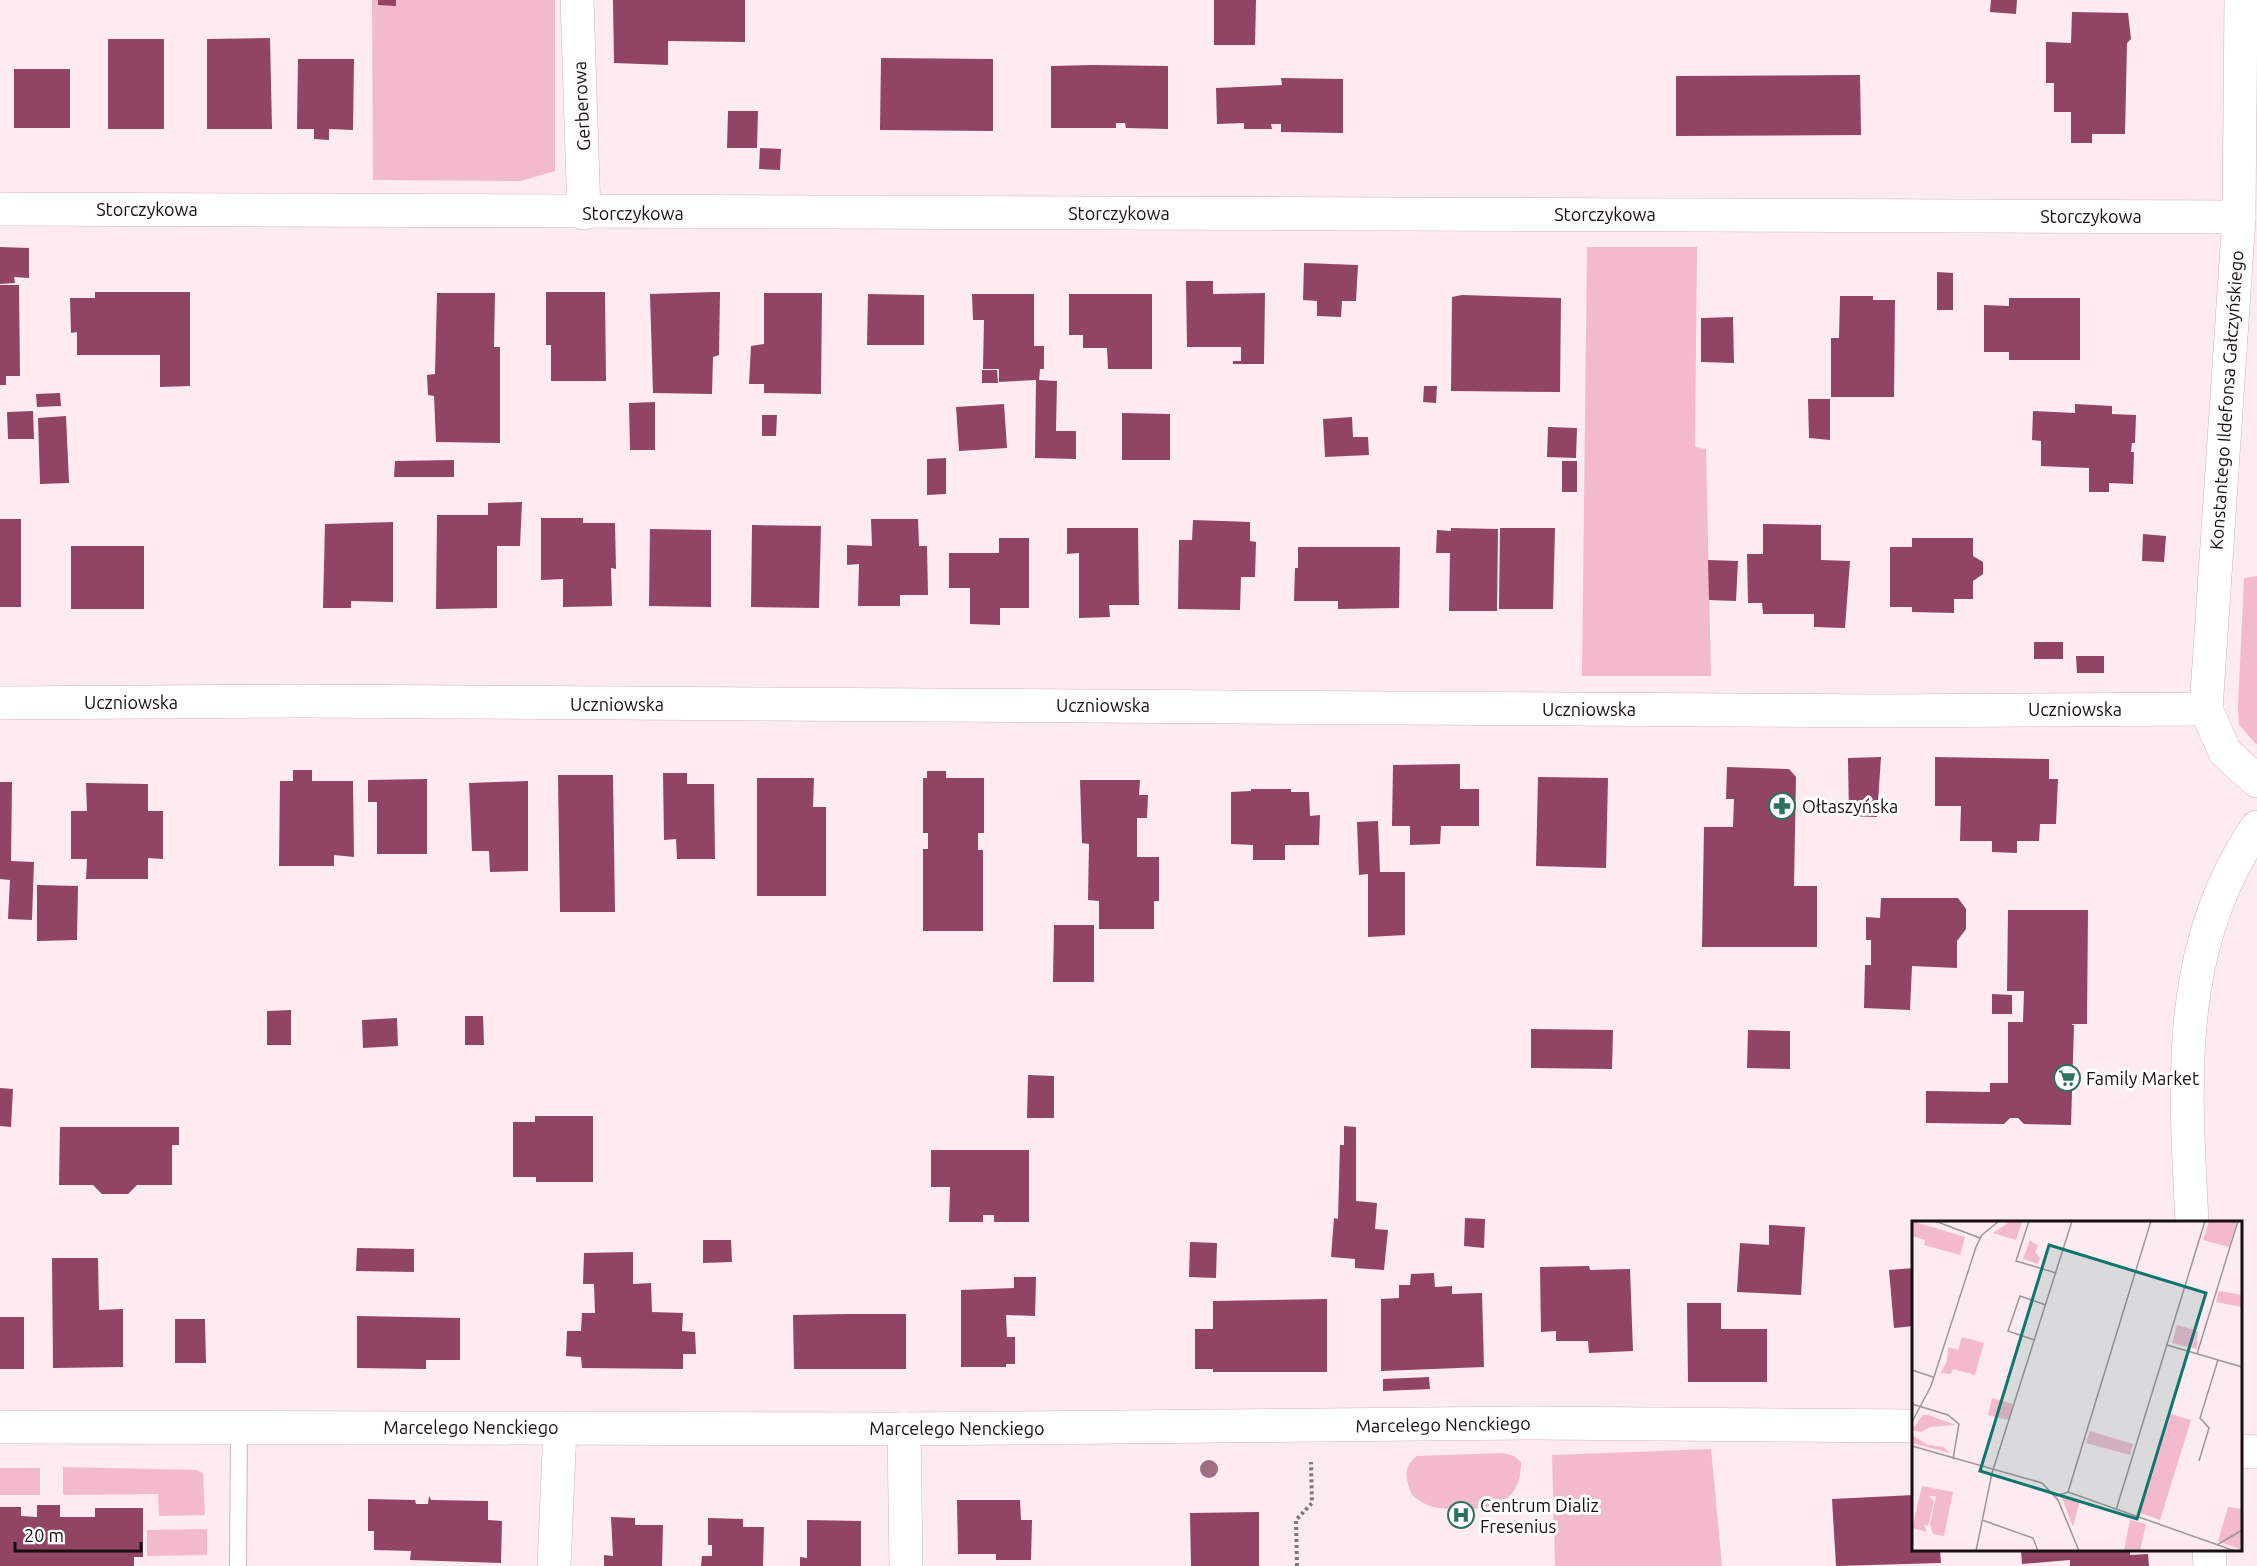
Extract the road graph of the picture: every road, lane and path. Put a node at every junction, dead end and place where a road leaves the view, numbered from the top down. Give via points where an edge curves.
1 (577, 0) edge
2 (2241, 0) edge
3 (0, 209) edge
4 (584, 213) junction
5 (2239, 217) junction
6 (0, 703) edge
7 (2205, 709) junction
8 (2257, 781) edge
9 (2257, 827) edge
10 (2192, 1221) edge
11 (239, 1426) junction
12 (1912, 1426) edge
13 (0, 1427) edge
14 (560, 1428) junction
15 (904, 1429) junction
16 (2242, 1451) edge
17 (2257, 1452) edge
18 (1311, 1465) dead end
19 (2209, 1551) edge
20 (238, 1566) edge
21 (554, 1566) edge
22 (906, 1566) edge
23 (1297, 1566) edge
24 (2210, 1566) edge

1 - 4 street, Gerberowa
2 - 5 street, Konstantego Ildefonsa Gałczyńskiego
3 - 4 street, Storczykowa
4 - 5 street, Storczykowa
5 - 7 street, Konstantego Ildefonsa Gałczyńskiego
6 - 7 street, Uczniowska
7 - 8 street, Konstantego Ildefonsa Gałczyńskiego via 2225,752
9 - 10 street via 2222,888 2196,969 2186,1085
11 - 13 street, Marcelego Nenckiego
11 - 14 street, Marcelego Nenckiego
11 - 20 lane
12 - 15 street, Marcelego Nenckiego via 1534,1423
14 - 15 street, Marcelego Nenckiego
14 - 21 street
15 - 22 street
16 - 17 street
18 - 23 path via 1312,1503 1296,1520
19 - 24 street

